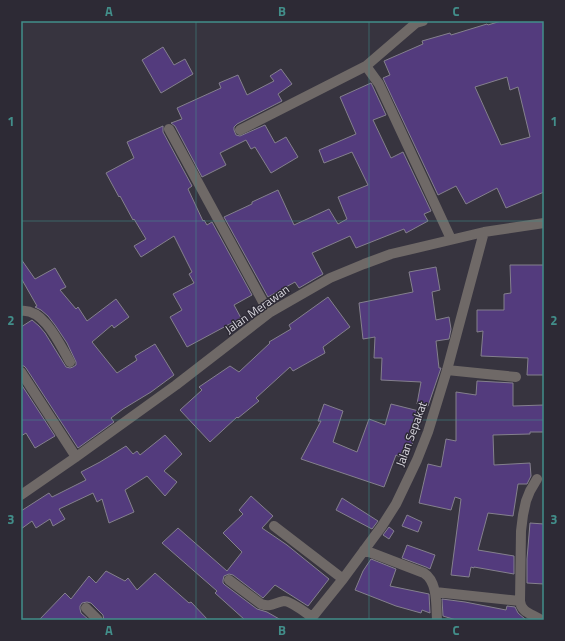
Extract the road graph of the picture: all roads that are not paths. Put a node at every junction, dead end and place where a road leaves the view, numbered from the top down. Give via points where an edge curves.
1 (418, 22) edge
2 (366, 66) junction
3 (169, 129) dead end
4 (240, 130) dead end
5 (544, 223) edge
6 (484, 232) junction
7 (451, 239) junction
8 (21, 311) edge
9 (269, 314) junction
10 (70, 362) dead end
11 (447, 370) junction
12 (21, 372) edge
13 (516, 377) dead end
14 (76, 457) junction
15 (537, 479) dead end
16 (21, 496) edge
17 (274, 526) dead end
18 (364, 550) junction
19 (342, 579) junction
20 (229, 580) dead end
21 (435, 592) junction
22 (520, 601) junction
23 (86, 608) dead end
24 (311, 619) edge
25 (98, 620) edge
26 (437, 620) edge
27 (541, 620) edge

1 - 2 street
2 - 4 street
2 - 7 street via 379,84
3 - 9 street
5 - 6 street, Jalan Merawan
6 - 7 street, Jalan Merawan
6 - 11 street, Jalan Sepakat
7 - 9 street, Jalan Merawan via 391,254 330,278
8 - 10 street via 33,312 44,321
9 - 14 street, Jalan Merawan
11 - 13 street
11 - 18 street, Jalan Sepakat via 428,432 406,484 382,526
12 - 14 street
14 - 16 street, Jalan Merawan
15 - 22 street via 526,501 523,515
17 - 19 street
18 - 19 street, Jalan Sepakat
18 - 21 street via 424,573 433,583
19 - 24 street, Jalan Sepakat
20 - 24 street via 261,604 267,606 287,601
21 - 22 street
21 - 26 street
22 - 27 street via 523,609
23 - 25 street

